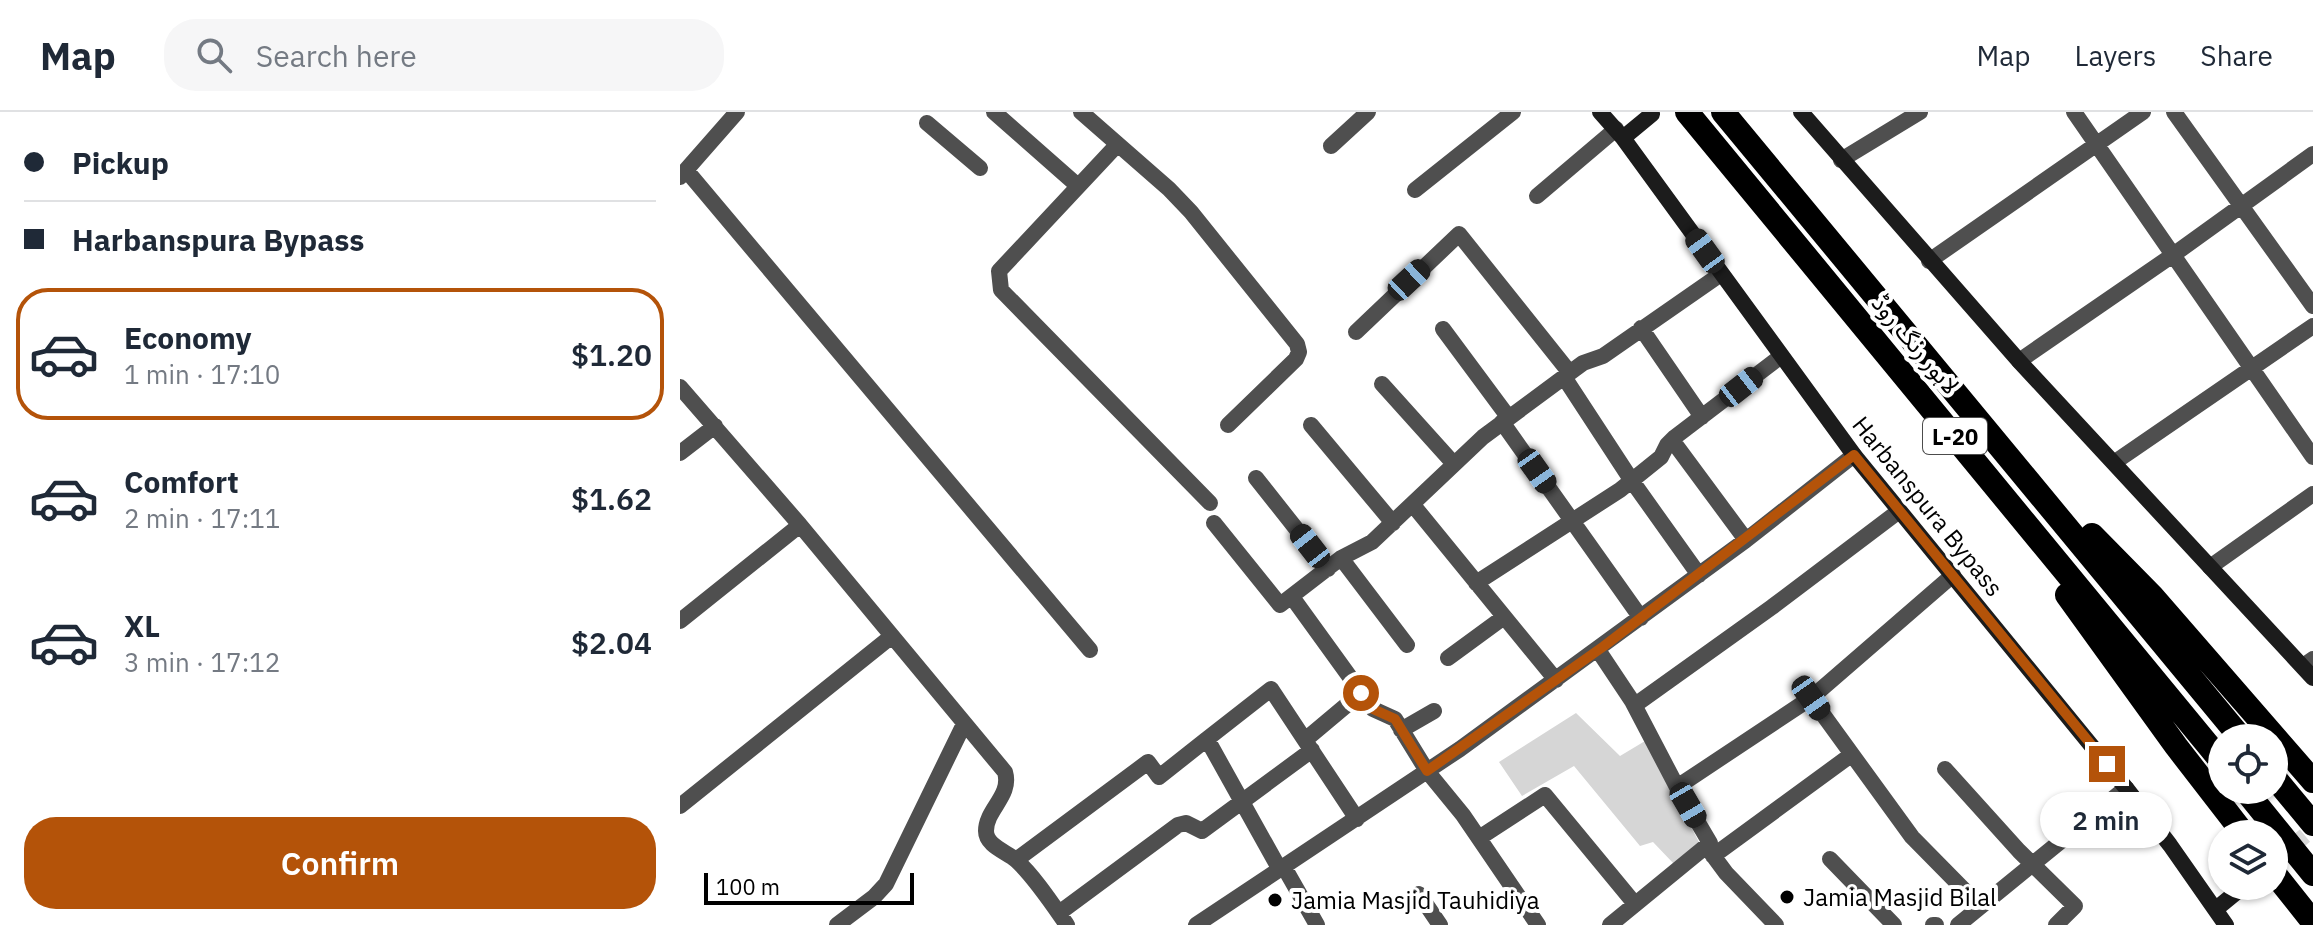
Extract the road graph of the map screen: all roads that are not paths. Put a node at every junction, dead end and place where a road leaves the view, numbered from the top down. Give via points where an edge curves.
1 (737, 112) edge
2 (994, 112) edge
3 (1081, 112) edge
4 (1368, 112) edge
5 (1513, 112) edge
6 (1600, 112) edge
7 (1687, 112) edge
8 (1723, 112) edge
9 (1801, 112) edge
10 (1920, 112) edge
11 (2074, 112) edge
12 (2143, 112) edge
13 (2174, 112) edge
14 (1652, 114) dead end
15 (928, 122) edge
16 (1619, 133) junction
17 (1117, 145) junction
18 (2097, 145) junction
19 (1331, 146) dead end
20 (2313, 154) edge
21 (1841, 160) junction
22 (980, 168) dead end
23 (683, 174) edge
24 (1078, 186) junction
25 (1415, 190) dead end
26 (1537, 196) dead end
27 (2243, 205) junction
28 (2173, 255) junction
29 (1929, 261) junction
30 (1721, 274) junction
31 (2313, 306) edge
32 (2313, 326) edge
33 (1641, 328) junction
34 (1443, 329) dead end
35 (1356, 332) dead end
36 (1780, 357) junction
37 (2019, 361) junction
38 (2253, 370) junction
39 (1567, 375) junction
40 (1382, 384) dead end
41 (680, 387) edge
42 (1702, 417) junction
43 (1506, 420) junction
44 (1980, 422) junction
45 (1228, 425) dead end
46 (1311, 425) dead end
47 (715, 426) junction
48 (1958, 439) junction
49 (1672, 440) junction
50 (680, 453) edge
51 (1854, 455) junction
52 (2313, 457) edge
53 (2115, 462) junction
54 (1454, 464) junction
55 (1256, 478) dead end
56 (1632, 481) junction
57 (2313, 494) edge
58 (1210, 503) dead end
59 (1413, 505) junction
60 (1899, 511) junction
61 (1572, 520) junction
62 (1214, 523) dead end
63 (1393, 523) junction
64 (800, 525) junction
65 (1746, 540) junction
66 (1335, 564) junction
67 (2210, 567) junction
68 (1699, 575) junction
69 (1953, 575) junction
70 (1476, 583) junction
71 (1292, 597) junction
72 (1504, 617) junction
73 (1641, 618) junction
74 (680, 621) edge
75 (892, 636) junction
76 (1407, 645) dead end
77 (1090, 650) dead end
78 (1598, 650) junction
79 (1448, 658) dead end
80 (2310, 668) edge
81 (1556, 680) junction
82 (1361, 693) junction
83 (1811, 698) junction
84 (1635, 705) junction
85 (1434, 711) dead end
86 (964, 724) junction
87 (2229, 724) edge
88 (1401, 730) junction
89 (1207, 739) junction
90 (1308, 745) junction
91 (2208, 745) edge
92 (1851, 755) junction
93 (1945, 769) dead end
94 (1427, 771) junction
95 (2313, 781) edge
96 (1677, 787) junction
97 (2126, 788) junction
98 (2288, 794) edge
99 (1242, 802) junction
100 (2256, 804) edge
101 (680, 806) edge
102 (1357, 819) junction
103 (2234, 820) edge
104 (2313, 824) edge
105 (1479, 838) junction
106 (1709, 851) junction
107 (1830, 859) dead end
108 (1016, 860) junction
109 (2032, 862) junction
110 (1282, 868) junction
111 (2313, 874) edge
112 (2288, 891) edge
113 (1419, 894) dead end
114 (2227, 900) edge
115 (1635, 904) junction
116 (1980, 906) junction
117 (2216, 909) junction
118 (1063, 919) edge
119 (2313, 922) edge
120 (837, 925) edge
121 (1196, 925) edge
122 (1317, 925) edge
123 (1440, 925) edge
124 (1538, 925) edge
125 (1610, 925) edge
126 (1776, 925) edge
127 (1894, 925) edge
128 (1958, 925) edge
129 (2056, 925) edge
130 (2226, 925) edge

1 - 23 street
2 - 24 street
3 - 17 street
4 - 19 street
5 - 25 street
6 - 16 street, Harbanspura Bypass
7 - 48 highway, لاہور رنگ روڈ / L-20
8 - 44 highway, لاہور رنگ روڈ / L-20
9 - 21 street
10 - 21 street
11 - 18 street
12 - 18 street
13 - 27 street
14 - 16 street
15 - 22 street
16 - 26 street
16 - 30 street, Harbanspura Bypass
17 - 24 street
17 - 45 street via 1191,212 1297,344 1296,359
18 - 28 street
18 - 29 street
20 - 27 street
21 - 29 street
23 - 77 street
24 - 58 street via 999,271 1001,290
27 - 28 street
27 - 31 street
28 - 37 street
28 - 38 street
29 - 37 street
30 - 33 street
30 - 36 street, Harbanspura Bypass
32 - 38 street
33 - 39 street
33 - 42 street
34 - 43 street
35 - 39 street via 1459,234
36 - 42 street
36 - 51 street, Harbanspura Bypass
37 - 53 street
38 - 52 street
38 - 53 street
39 - 43 street
39 - 56 street
40 - 54 street
41 - 47 street
42 - 49 street
43 - 54 street
43 - 61 street
44 - 87 highway, لاہور رنگ روڈ / L-20
44 - 95 highway via 2152,596
46 - 63 street
47 - 50 street
47 - 64 street
48 - 91 highway, لاہور رنگ روڈ / L-20
48 - 103 highway
49 - 56 street
49 - 65 street
51 - 60 street, Harbanspura Bypass
51 - 65 street
53 - 67 street
54 - 59 street
55 - 66 street
56 - 61 street
56 - 68 street
57 - 67 street
59 - 63 street
59 - 70 street
60 - 69 street, Harbanspura Bypass
60 - 84 street
61 - 70 street
61 - 73 street
62 - 71 street via 1280,605
63 - 66 street
64 - 74 street
64 - 75 street
65 - 68 street
66 - 71 street
66 - 76 street
67 - 80 street
68 - 73 street
69 - 83 street
69 - 97 street, Harbanspura Bypass
70 - 72 street
71 - 82 street
72 - 79 street
72 - 81 street
73 - 78 street
75 - 86 street
75 - 101 street
78 - 81 street
78 - 84 street
81 - 94 street
82 - 88 street via 1373,709 1395,719
82 - 90 street
83 - 92 street
83 - 96 street
84 - 96 street
85 - 88 street
86 - 108 street via 1005,772 1004,794 987,835
86 - 120 street via 886,884
88 - 94 street
89 - 90 street via 1271,689
89 - 99 street
89 - 108 street via 1159,777 1148,762
90 - 99 street
90 - 102 street
92 - 106 street
92 - 116 street via 1912,837
93 - 109 street
94 - 102 street
94 - 105 street
96 - 106 street via 1710,843
97 - 109 street
97 - 117 street, Harbanspura Bypass
98 - 104 highway
99 - 110 street
99 - 118 street via 1202,831 1178,825
100 - 111 highway
102 - 110 street
105 - 115 street via 1545,795
105 - 124 street
106 - 115 street
106 - 126 street
107 - 127 street
108 - 118 street
109 - 116 street
109 - 129 street via 2075,906
110 - 121 street
110 - 122 street
112 - 119 highway
113 - 123 street
114 - 117 street
115 - 125 street
116 - 128 street
117 - 130 street, Harbanspura Bypass

